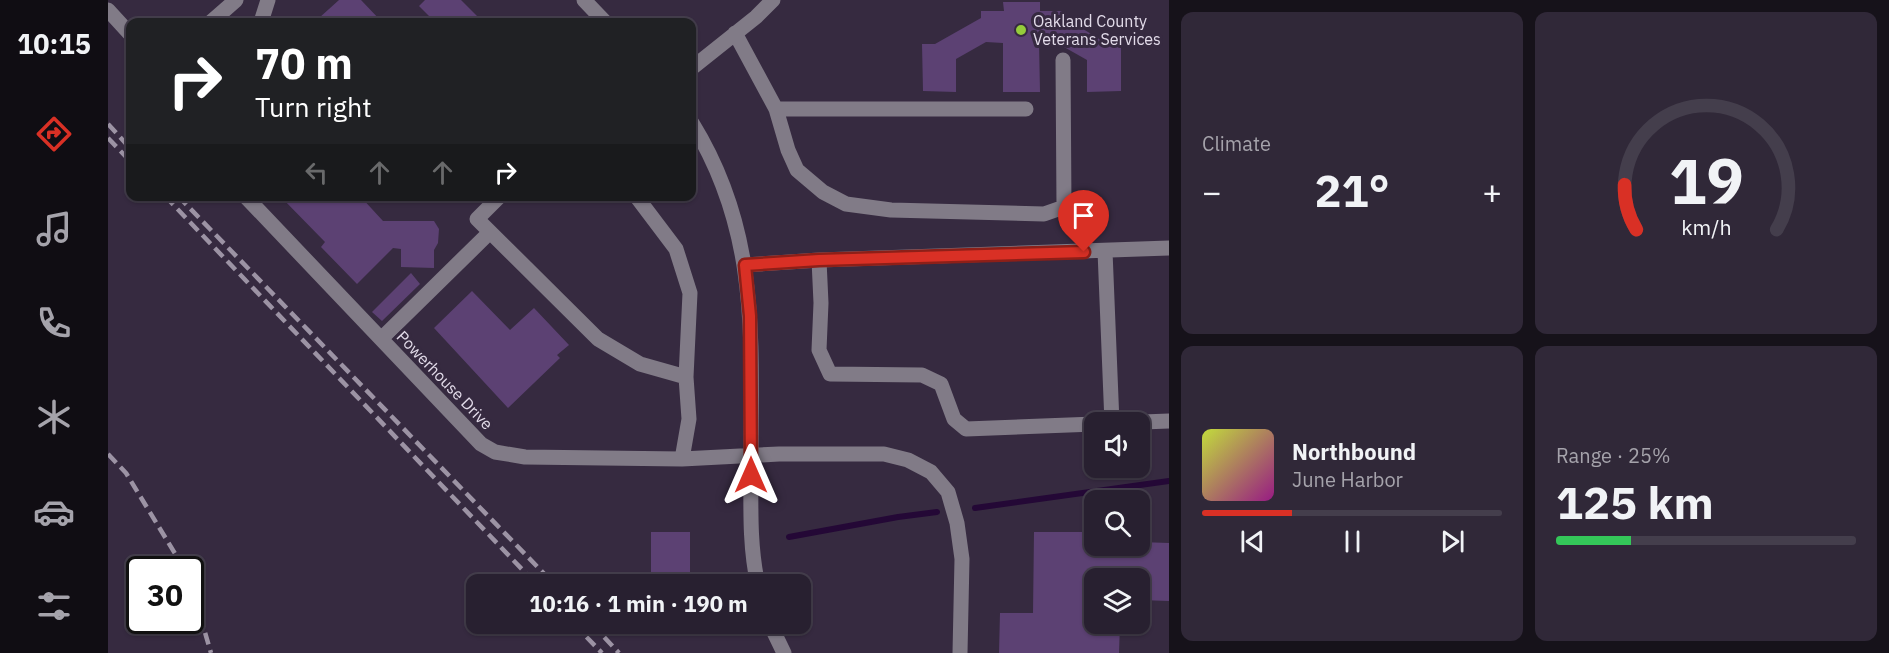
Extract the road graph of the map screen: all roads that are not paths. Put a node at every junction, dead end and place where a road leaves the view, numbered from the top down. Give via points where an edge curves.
1 (236, 0) edge
2 (268, 0) edge
3 (584, 0) edge
4 (772, 0) edge
5 (108, 10) edge
6 (216, 18) edge
7 (262, 18) edge
8 (602, 18) edge
9 (126, 30) edge
10 (735, 33) junction
11 (1063, 60) dead end
12 (696, 65) edge
13 (776, 109) junction
14 (1026, 109) dead end
15 (696, 130) edge
16 (250, 201) edge
17 (495, 201) edge
18 (640, 201) edge
19 (490, 232) junction
20 (1169, 248) edge
21 (1105, 251) junction
22 (819, 260) junction
23 (745, 265) junction
24 (381, 339) junction
25 (686, 377) junction
26 (1112, 412) edge
27 (1169, 421) edge
28 (1150, 422) edge
29 (1084, 424) edge
30 (751, 456) junction
31 (682, 459) junction
32 (757, 574) edge
33 (775, 634) edge
34 (784, 653) edge
35 (960, 653) edge

1 - 6 street
2 - 7 street
3 - 8 street
4 - 10 street
5 - 9 street
10 - 12 street
10 - 13 street
11 - 13 street via 1064,207 1044,214 891,210 846,204 823,192 797,170
13 - 14 street
15 - 23 street via 724,188
16 - 24 street, Powerhouse Drive
17 - 19 street via 477,219
18 - 25 street via 676,249 690,293
19 - 24 street
19 - 25 street via 598,339 640,364
20 - 21 street
21 - 22 street
21 - 26 street
22 - 23 street
22 - 29 street via 819,350 830,374 922,375 941,384 954,419 966,429
23 - 30 street via 750,316
24 - 31 street, Powerhouse Drive via 481,444 495,452 525,457
25 - 31 street via 689,419
27 - 28 street
30 - 31 street, Powerhouse Drive
30 - 32 street via 751,532
30 - 35 street, Powerhouse Drive via 884,454 931,472 948,492 957,524 962,559
33 - 34 street

